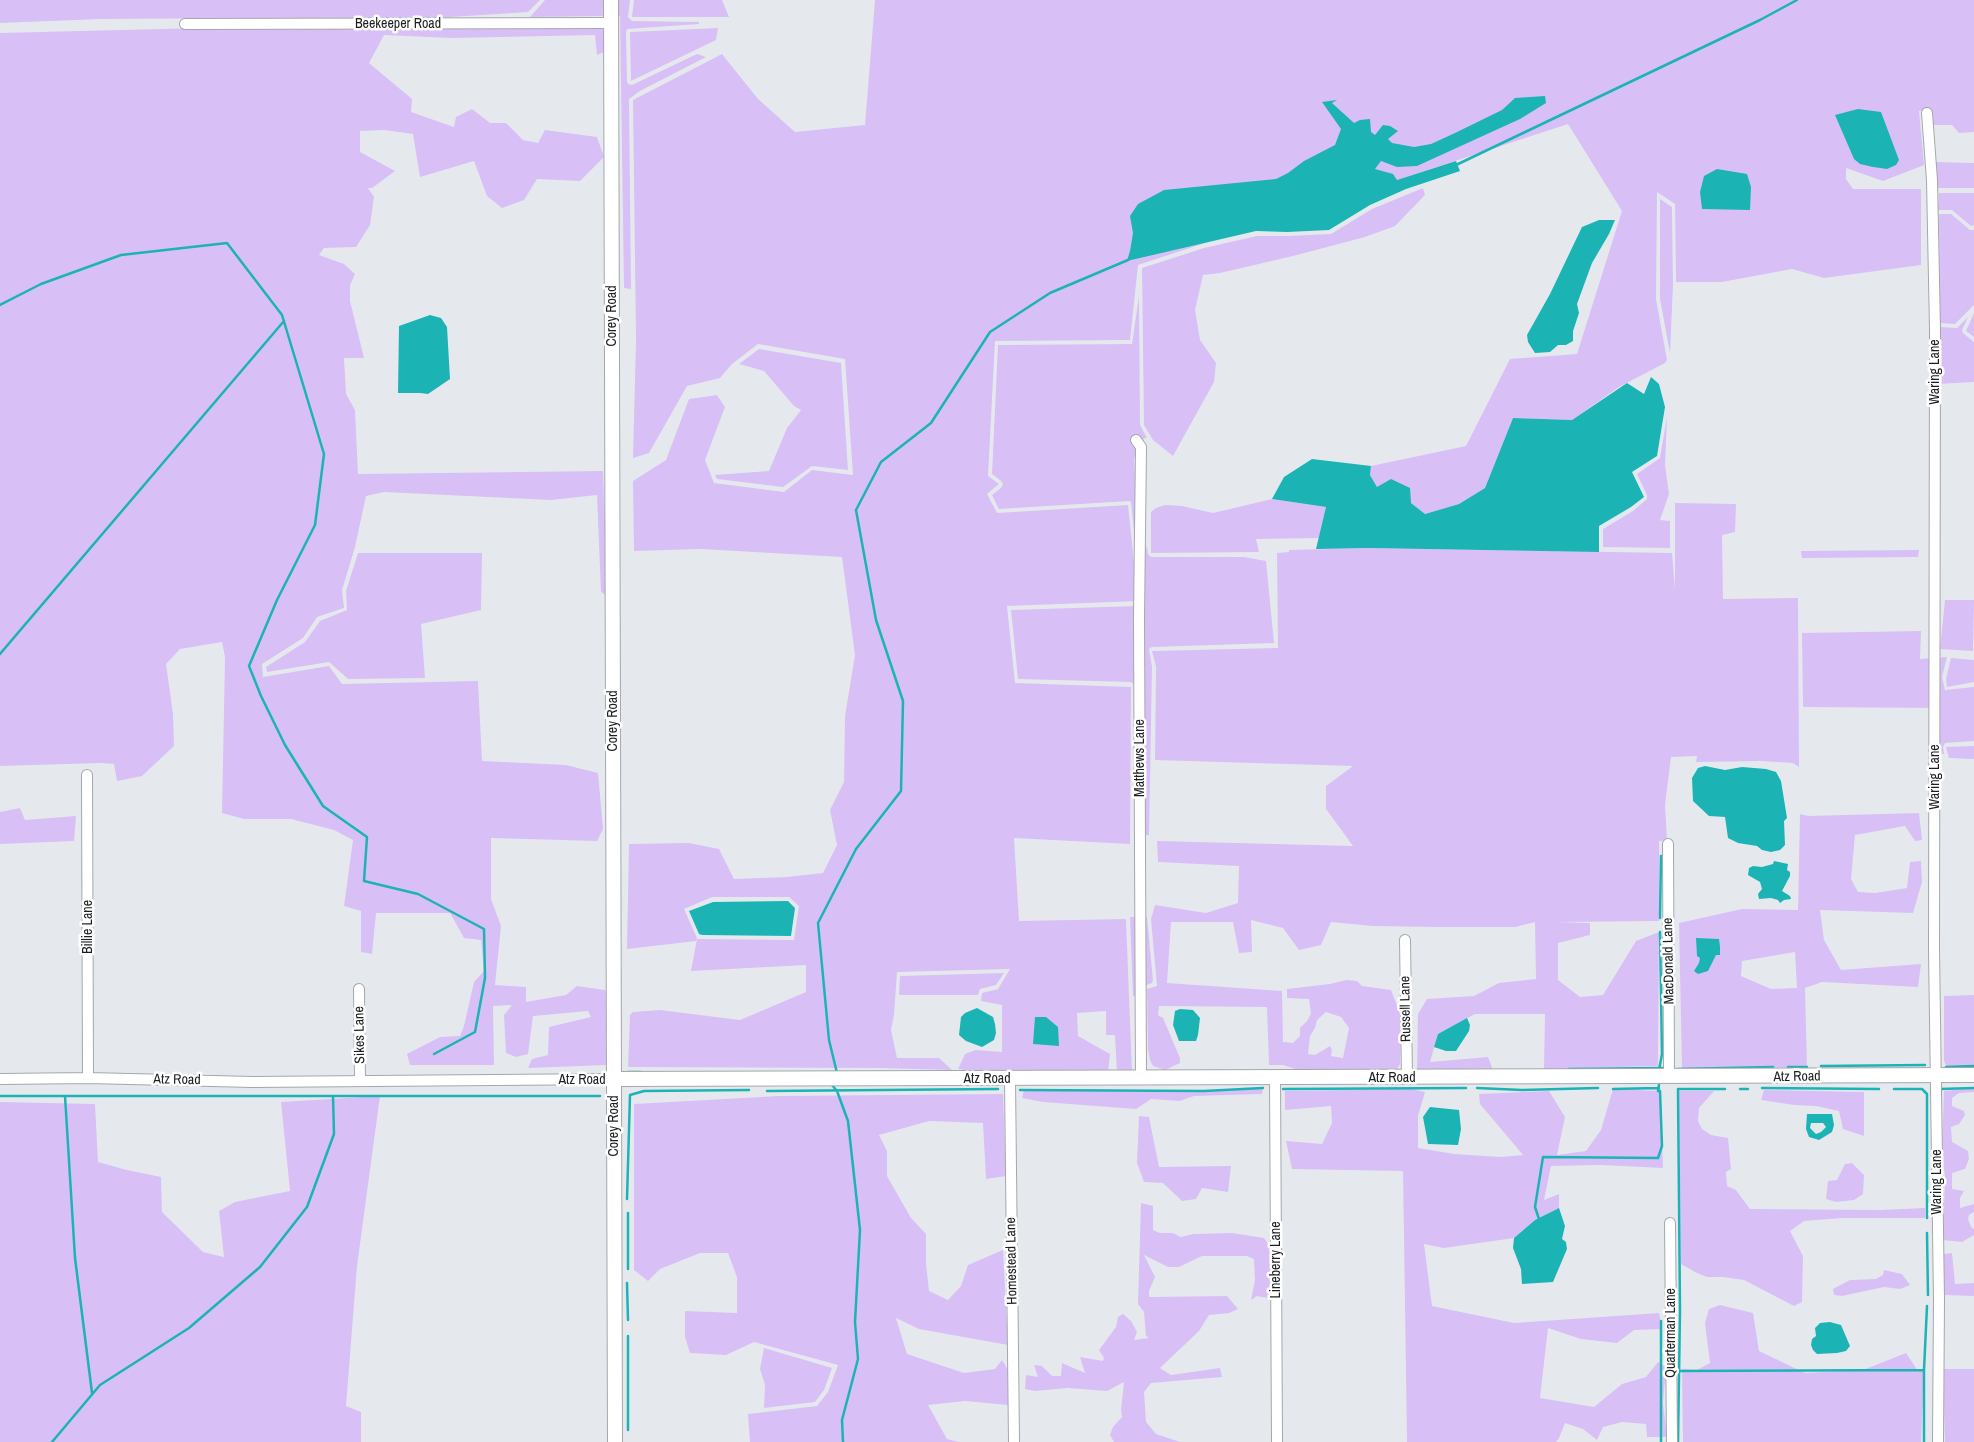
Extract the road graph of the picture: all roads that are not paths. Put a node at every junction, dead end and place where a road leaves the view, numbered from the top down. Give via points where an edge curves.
1 (611, 0) edge
2 (611, 23) junction
3 (185, 24) dead end
4 (1927, 112) dead end
5 (1136, 440) dead end
6 (87, 775) dead end
7 (1668, 844) dead end
8 (1405, 940) dead end
9 (359, 989) dead end
10 (1936, 1076) junction
11 (1974, 1076) edge
12 (88, 1078) junction
13 (1141, 1078) junction
14 (1275, 1078) junction
15 (1407, 1078) junction
16 (1669, 1078) junction
17 (0, 1079) edge
18 (614, 1079) junction
19 (1010, 1079) junction
20 (360, 1081) junction
21 (1670, 1223) dead end
22 (615, 1442) edge
23 (1014, 1442) edge
24 (1277, 1442) edge
25 (1672, 1442) edge
26 (1938, 1442) edge

1 - 2 street, Corey Road
2 - 3 street, Beekeeper Road
2 - 18 street, Corey Road
4 - 10 street, Waring Lane via 1932,180 1935,330
5 - 13 street, Matthews Lane via 1141,446
6 - 12 street, Billie Lane
7 - 16 street, MacDonald Lane
8 - 15 street, Russell Lane
9 - 20 street, Sikes Lane
10 - 11 street, Atz Road
10 - 16 street, Atz Road
10 - 26 street, Waring Lane
12 - 17 street, Atz Road
12 - 20 street, Atz Road
13 - 14 street, Atz Road
13 - 19 street, Atz Road
14 - 15 street, Atz Road
14 - 24 street, Lineberry Lane
15 - 16 street, Atz Road
18 - 19 street, Atz Road
18 - 20 street, Atz Road
18 - 22 street, Corey Road
19 - 23 street, Homestead Lane
21 - 25 street, Quarterman Lane

